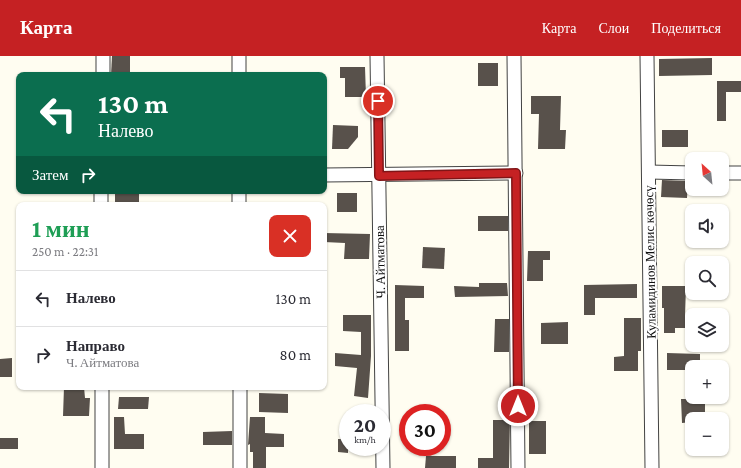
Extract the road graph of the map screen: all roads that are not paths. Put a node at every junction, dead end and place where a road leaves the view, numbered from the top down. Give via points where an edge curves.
1 (103, 56) edge
2 (239, 56) edge
3 (377, 56) edge
4 (514, 56) edge
5 (647, 56) edge
6 (103, 72) edge
7 (239, 72) edge
8 (649, 172) junction
9 (516, 173) junction
10 (685, 173) edge
11 (729, 173) edge
12 (741, 173) edge
13 (327, 175) edge
14 (379, 176) junction
15 (102, 390) edge
16 (240, 390) edge
17 (102, 468) edge
18 (240, 468) edge
19 (383, 468) edge
20 (518, 468) edge
21 (652, 468) edge

1 - 6 street
2 - 7 street
3 - 14 street, Ч. Айтматова
4 - 9 street
5 - 8 street, Куламидинов Мелис көчөсү
8 - 10 street
8 - 21 street, Куламидинов Мелис көчөсү
9 - 14 street
9 - 20 street
11 - 12 street
13 - 14 street
14 - 19 street, Ч. Айтматова
15 - 17 street
16 - 18 street

